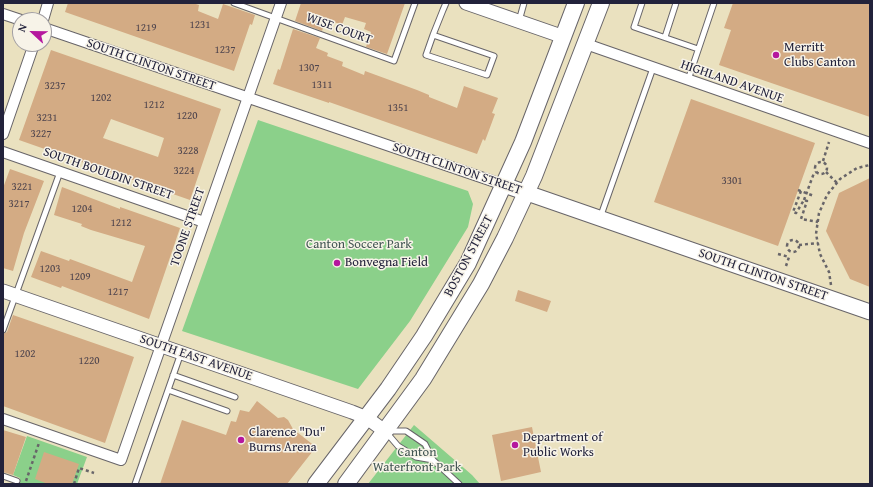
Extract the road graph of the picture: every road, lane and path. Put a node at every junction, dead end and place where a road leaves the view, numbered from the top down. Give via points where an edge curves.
1 (234, 3) edge
2 (281, 3) edge
3 (415, 3) edge
4 (446, 3) edge
5 (466, 3) edge
6 (524, 3) edge
7 (576, 3) edge
8 (601, 3) edge
9 (642, 3) edge
10 (676, 3) edge
11 (714, 3) edge
12 (276, 18) junction
13 (519, 22) junction
14 (52, 31) edge
15 (434, 35) junction
16 (564, 37) junction
17 (665, 38) junction
18 (586, 44) junction
19 (698, 49) junction
20 (31, 52) edge
21 (653, 68) junction
22 (688, 80) junction
23 (247, 98) junction
24 (3, 134) edge
25 (829, 142) dead end
26 (870, 143) edge
27 (3, 152) edge
28 (822, 162) junction
29 (870, 164) edge
30 (60, 172) junction
31 (816, 172) junction
32 (826, 172) junction
33 (837, 183) junction
34 (504, 185) junction
35 (526, 193) junction
36 (806, 193) junction
37 (814, 196) dead end
38 (804, 200) junction
39 (600, 218) junction
40 (204, 222) junction
41 (818, 222) junction
42 (818, 243) junction
43 (799, 245) junction
44 (791, 252) junction
45 (778, 254) dead end
46 (789, 258) junction
47 (786, 266) dead end
48 (831, 286) dead end
49 (9, 293) edge
50 (870, 312) edge
51 (3, 330) edge
52 (161, 345) junction
53 (181, 353) junction
54 (173, 375) junction
55 (168, 390) junction
56 (235, 397) dead end
57 (228, 411) dead end
58 (367, 418) junction
59 (3, 419) edge
60 (386, 432) junction
61 (43, 433) junction
62 (433, 460) junction
63 (94, 474) dead end
64 (3, 476) edge
65 (17, 481) dead end
66 (25, 484) edge
67 (74, 484) edge
68 (135, 484) edge
69 (316, 484) edge
70 (346, 484) edge
71 (459, 484) edge

1 - 12 lane, WISE COURT
2 - 12 street, TOONE STREET
3 - 12 lane, WISE COURT via 394,61
4 - 15 lane
5 - 13 street
6 - 13 lane
7 - 16 main road, BOSTON STREET
8 - 18 main road, BOSTON STREET
9 - 17 lane via 634,27
10 - 17 lane
11 - 19 lane
12 - 23 street, TOONE STREET
13 - 16 street
14 - 23 street, SOUTH CLINTON STREET
15 - 15 lane via 494,56 487,75 426,55
16 - 34 main road, BOSTON STREET
17 - 19 lane
18 - 21 street, HIGHLAND AVENUE
18 - 35 main road, BOSTON STREET
19 - 22 lane
20 - 24 street
21 - 22 street, HIGHLAND AVENUE
21 - 39 lane
22 - 26 street, HIGHLAND AVENUE
23 - 34 street, SOUTH CLINTON STREET
23 - 40 street, TOONE STREET
25 - 28 path
27 - 30 street, SOUTH BOULDIN STREET
28 - 31 path via 815,164
28 - 32 path via 827,166
29 - 33 path via 857,168
30 - 40 street, SOUTH BOULDIN STREET
30 - 49 lane
31 - 32 path
31 - 36 path
32 - 33 path
33 - 41 path via 827,195
34 - 35 main road, SOUTH CLINTON STREET
34 - 58 main road, BOSTON STREET via 468,263 424,336
35 - 39 main road, SOUTH CLINTON STREET
35 - 60 main road, BOSTON STREET via 474,297 423,379
36 - 37 path
36 - 38 path
36 - 38 path via 799,191 793,212 796,213
38 - 41 path via 807,201 801,219
39 - 50 main road, SOUTH CLINTON STREET
40 - 52 street, TOONE STREET
41 - 42 path
42 - 43 path
42 - 48 path via 820,254 829,272
43 - 44 path via 798,250
43 - 44 path via 795,240 789,241 787,247
44 - 46 path
45 - 46 path
46 - 47 path
49 - 51 lane
49 - 52 street, SOUTH EAST AVENUE
52 - 53 street, SOUTH EAST AVENUE
52 - 61 street, TOONE STREET via 120,460
53 - 54 lane
53 - 58 street, SOUTH EAST AVENUE
54 - 55 lane
54 - 56 lane
55 - 57 lane
55 - 68 lane
58 - 60 street, SOUTH EAST AVENUE
58 - 69 main road, BOSTON STREET
59 - 61 street
60 - 62 lane via 398,446 416,457
60 - 62 lane via 406,431 425,444
60 - 70 main road, BOSTON STREET
61 - 66 path
62 - 71 lane
63 - 67 path via 79,468
64 - 65 lane

